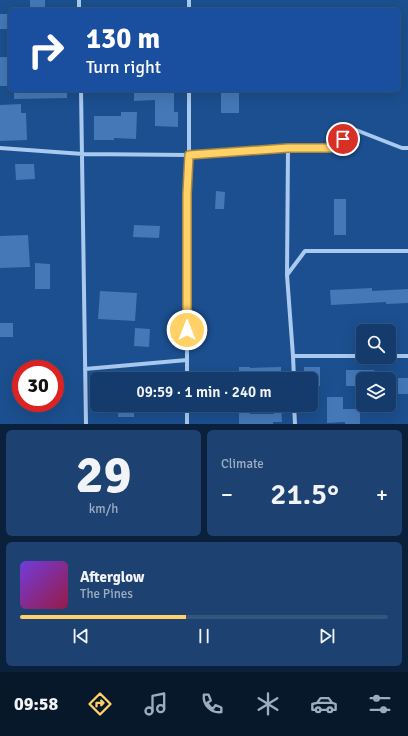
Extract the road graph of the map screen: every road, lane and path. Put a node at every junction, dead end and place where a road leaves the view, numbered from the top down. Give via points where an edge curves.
1 (81, 92) edge
2 (189, 92) edge
3 (0, 148) edge
4 (288, 148) junction
5 (408, 148) edge
6 (83, 154) junction
7 (189, 155) junction
8 (408, 251) edge
9 (287, 275) junction
10 (293, 356) junction
11 (356, 356) edge
12 (396, 356) edge
13 (408, 356) edge
14 (188, 360) junction
15 (86, 369) junction
16 (187, 372) edge
17 (294, 372) edge
18 (187, 412) edge
19 (294, 412) edge
20 (86, 424) edge
21 (187, 424) edge
22 (295, 424) edge

1 - 6 street
2 - 7 street
3 - 6 street
4 - 5 street via 330,148 356,130
4 - 7 street
4 - 9 street
6 - 7 street
6 - 15 street
7 - 14 street
8 - 9 street via 305,251
9 - 10 street
10 - 11 street
10 - 17 street
12 - 13 street
14 - 15 street
14 - 16 street
15 - 20 street
18 - 21 street
19 - 22 street

